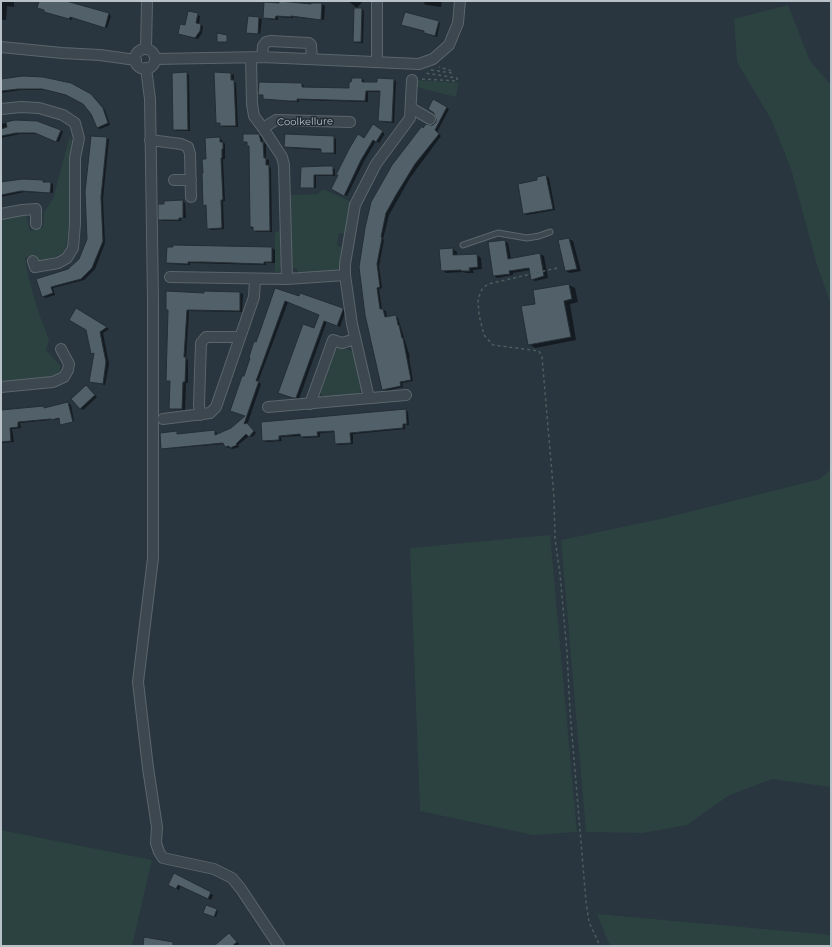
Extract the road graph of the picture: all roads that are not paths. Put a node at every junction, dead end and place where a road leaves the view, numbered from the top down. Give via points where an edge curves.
1 (147, 1) edge
2 (377, 1) edge
3 (460, 1) edge
4 (1, 47) edge
5 (146, 49) junction
6 (262, 57) junction
7 (251, 58) junction
8 (155, 59) junction
9 (312, 59) junction
10 (136, 60) junction
11 (377, 62) junction
12 (146, 68) junction
13 (414, 79) road end
14 (411, 108) junction
15 (1, 109) edge
16 (430, 119) dead end
17 (350, 122) dead end
18 (263, 128) junction
19 (150, 140) junction
20 (174, 180) dead end
21 (191, 180) junction
22 (191, 197) dead end
23 (1, 214) edge
24 (36, 224) dead end
25 (550, 232) dead end
26 (463, 245) dead end
27 (33, 261) dead end
28 (345, 275) junction
29 (170, 277) dead end
30 (255, 279) junction
31 (287, 279) junction
32 (240, 337) junction
33 (355, 340) junction
34 (61, 349) dead end
35 (1, 387) edge
36 (406, 395) dead end
37 (369, 398) junction
38 (310, 404) junction
39 (268, 407) dead end
40 (200, 415) junction
41 (163, 419) dead end
42 (279, 946) edge

1 - 5 street
2 - 11 street
3 - 11 street via 458,23 449,45 433,59 419,64
4 - 10 street
5 - 8 street via 153,53
5 - 10 street via 138,52
6 - 7 street
6 - 9 street
6 - 9 street via 263,46 270,41 309,43
7 - 8 street
7 - 18 street, Coolkellure via 253,110
8 - 12 street via 151,66
9 - 11 street
10 - 12 street via 140,67
12 - 19 street via 150,99
13 - 14 street
14 - 16 street
14 - 28 street via 410,118 376,164 356,202
15 - 27 street via 38,108 63,115 76,123 79,138 73,248 67,258 57,263 35,268
17 - 18 street, Coolkellure via 276,120
18 - 31 street via 282,157 284,166
19 - 21 street via 181,144 188,148
19 - 42 street via 153,314 152,558 138,682 157,827 156,843 163,858 214,869 232,878
20 - 21 street
21 - 22 street
23 - 24 street via 36,209
25 - 26 lane via 527,238 498,233
28 - 31 street
28 - 33 street
29 - 30 street
30 - 31 street
30 - 32 street via 254,297
32 - 40 street via 216,407 210,413
32 - 40 street via 206,336 201,342
33 - 37 street
33 - 38 street via 342,343 333,340
34 - 35 street via 69,364 64,377 53,382
36 - 37 street
37 - 38 street
38 - 39 street
40 - 41 street

